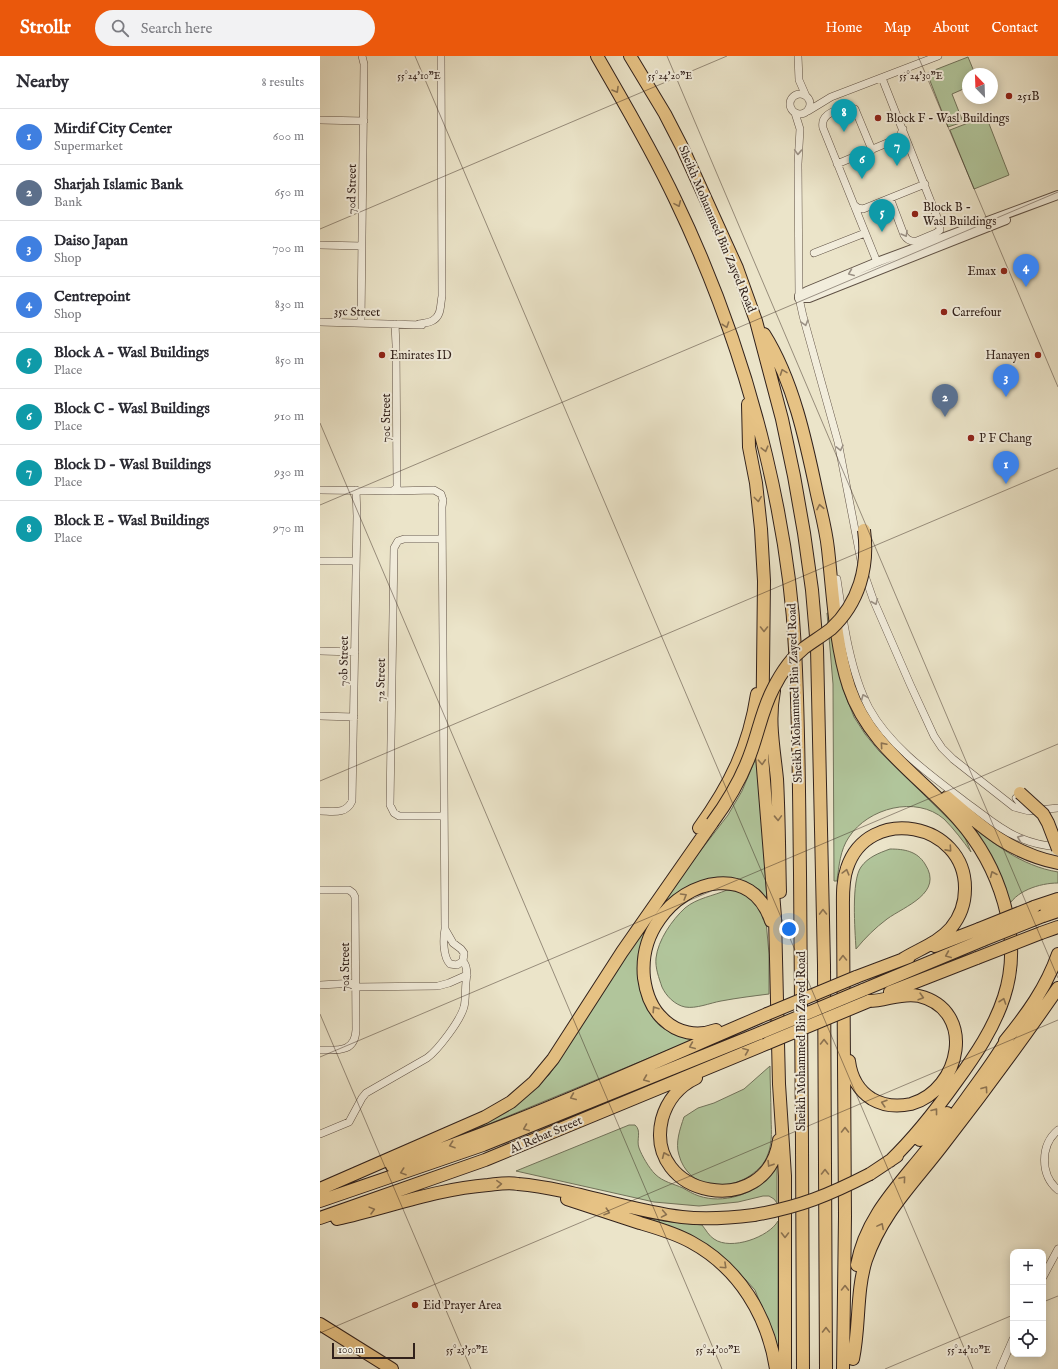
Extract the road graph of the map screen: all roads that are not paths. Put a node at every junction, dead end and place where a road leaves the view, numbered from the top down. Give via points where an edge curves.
1 (362, 56) edge
2 (441, 56) edge
3 (597, 56) edge
4 (630, 56) edge
5 (798, 56) edge
6 (938, 56) edge
7 (882, 78) junction
8 (799, 80) junction
9 (806, 96) junction
10 (792, 97) junction
11 (831, 98) junction
12 (808, 111) junction
13 (795, 113) junction
14 (320, 120) edge
15 (364, 121) junction
16 (903, 129) junction
17 (899, 138) junction
18 (908, 142) junction
19 (872, 150) junction
20 (837, 164) junction
21 (925, 184) junction
22 (1058, 195) edge
23 (890, 198) junction
24 (1058, 199) edge
25 (854, 205) junction
26 (985, 222) junction
27 (865, 233) junction
28 (953, 241) junction
29 (320, 245) edge
30 (362, 246) junction
31 (918, 248) junction
32 (814, 253) dead end
33 (877, 262) junction
34 (872, 273) junction
35 (799, 297) junction
36 (756, 321) junction
37 (320, 322) edge
38 (361, 323) junction
39 (396, 324) junction
40 (749, 391) junction
41 (320, 490) edge
42 (357, 490) junction
43 (394, 490) junction
44 (864, 530) dead end
45 (442, 539) junction
46 (827, 546) junction
47 (320, 561) edge
48 (356, 561) junction
49 (320, 651) edge
50 (355, 652) junction
51 (764, 654) junction
52 (778, 680) junction
53 (320, 716) edge
54 (354, 717) junction
55 (904, 766) junction
56 (1019, 795) joint
57 (1058, 804) edge
58 (1058, 808) edge
59 (320, 811) edge
60 (444, 816) junction
61 (1058, 848) edge
62 (1058, 863) edge
63 (320, 890) edge
64 (1058, 899) edge
65 (1058, 911) edge
66 (1058, 927) edge
67 (445, 929) junction
68 (981, 934) junction
69 (775, 943) junction
70 (1058, 954) edge
71 (903, 959) junction
72 (463, 961) junction
73 (467, 975) junction
74 (320, 985) edge
75 (356, 985) junction
76 (1058, 988) edge
77 (866, 996) junction
78 (767, 1014) junction
79 (576, 1023) junction
80 (1011, 1034) junction
81 (845, 1040) junction
82 (320, 1050) edge
83 (724, 1060) junction
84 (779, 1084) junction
85 (1058, 1130) edge
86 (320, 1134) edge
87 (890, 1161) junction
88 (516, 1183) junction
89 (320, 1189) edge
90 (802, 1190) junction
91 (1058, 1190) edge
92 (320, 1201) edge
93 (320, 1218) edge
94 (320, 1222) edge
95 (1058, 1250) edge
96 (1046, 1271) edge
97 (320, 1324) edge
98 (1010, 1345) edge
99 (853, 1364) edge
100 (392, 1369) edge
101 (776, 1369) edge
102 (785, 1369) edge
103 (803, 1369) edge
104 (826, 1369) edge
105 (843, 1369) edge
106 (1000, 1369) edge

1 - 15 street, 70d Street
2 - 39 street, 35c Street via 443,313 433,324
3 -> 40 highway, Sheikh Mohammed Bin Zayed Road via 678,205 711,281
4 - 36 highway, Sheikh Mohammed Bin Zayed Road via 665,114 686,156 737,268
5 - 8 street
6 - 7 street
7 - 11 street
7 - 16 street
8 - 9 street
8 - 10 street
9 - 10 street via 800,94
9 - 11 street via 818,99
9 - 12 street via 810,103
10 - 13 street via 790,105
11 - 12 street
12 - 13 street via 802,114
13 -> 35 street via 800,129
14 - 15 street
15 - 30 street, 70d Street
16 - 17 street
16 - 18 street
17 - 18 street
17 - 19 street
18 - 21 street
19 - 20 street
19 - 20 street via 855,109 849,107 834,112 825,117 822,124
20 - 25 street
21 - 23 street
23 -> 21 street via 906,238 917,241 936,233 940,227
22 - 26 street
23 - 25 street via 864,209
24 - 28 street
25 - 27 street
26 - 28 street via 956,236
26 - 31 street
27 - 32 street
27 - 33 street
28 - 34 street
29 - 30 street
30 - 38 street, 70d Street
31 - 33 street
31 - 34 street via 910,254 876,267
33 -> 35 street via 807,291
34 - 35 street via 809,298
35 -> 58 street via 840,448 864,571 873,599 934,736 953,759 1014,808 1029,811
46 -> 36 highway via 808,451 796,408 780,363
104 -> 36 highway, Sheikh Mohammed Bin Zayed Road via 824,965 817,648 805,540 794,476
37 - 38 street, 35c Street
38 - 39 street, 35c Street
39 - 43 street, 70c Street via 397,487
40 -> 51 highway via 749,446 756,483 764,581
40 -> 90 highway, Sheikh Mohammed Bin Zayed Road via 780,518 795,648 801,957
41 - 42 street
42 - 43 street
42 - 48 street, 70b Street
43 - 45 street via 427,490 437,496 442,507
44 - 52 highway, bridge via 865,567 853,601 836,623 794,657
45 - 60 street
45 - 60 street, 72 Street via 402,539 394,548 390,805 399,816
55 -> 46 highway via 871,730 850,688 840,650
61 -> 46 street via 1031,842 1002,829 928,772 883,729 870,709 857,677 836,572
47 - 48 street
48 - 50 street, 70b Street
49 - 50 street
50 - 54 street, 70b Street
51 -> 69 highway via 762,756
51 - 79 highway via 750,729 732,775 709,815 621,939
52 - 79 highway, bridge via 765,705 752,749 728,800 638,927
52 -> 90 highway, bridge via 771,717 777,779 785,1070 792,1163
53 - 54 street
54 - 59 street, 70b Street via 350,806 341,811
55 - 62 highway via 999,839 1032,856
87 -> 55 highway via 915,1136 943,1101 989,1031 1005,995 1011,961 1006,909 988,862 960,822
56 - 57 street via 1020,804 1024,807
56 - 61 highway, bridge via 1039,811 1048,823
60 - 67 street
63 - 75 street, 70a Street via 349,890 356,899
64 - 68 highway, bridge via 1034,907
65 - 68 highway, bridge
66 - 77 highway, bridge
67 - 72 street via 453,943 463,951
67 - 72 street via 447,961 455,966
68 - 71 highway
68 -> 77 highway
78 -> 69 highway via 706,1033 690,1033 678,1029 667,1023 652,1004 645,982 645,954 654,928 671,905 686,894 719,883 744,886 759,898 769,913
69 - 84 highway
70 - 80 highway via 1039,995
71 - 78 highway, bridge
81 -> 71 highway via 843,911 846,869 855,852 869,838 891,829 907,828 931,834 950,849 962,870 965,894 961,912 946,934
72 - 73 street via 466,964
73 - 75 street via 438,986
73 - 86 street via 462,1013 434,1052 366,1093 349,1122
74 - 75 street
75 - 82 street, 70a Street via 356,1034 353,1042 341,1050
99 -> 76 highway via 862,1277 871,1248 886,1218 952,1134
77 -> 81 highway via 883,1000 911,995 924,997 941,1008 953,1025 956,1042 952,1066 946,1078 933,1092 915,1102 895,1106 878,1102 865,1093 854,1078
83 -> 77 highway, Al Rebat Street, bridge via 768,1043
77 -> 92 highway, Al Rebat Street, bridge via 760,1033 483,1145
78 -> 89 highway via 520,1120 416,1158
79 - 89 highway via 553,1059 534,1082 499,1110 470,1125
80 - 87 highway via 937,1124 915,1144
99 -> 80 highway via 855,1277 858,1259 869,1228 887,1198 939,1134
105 -> 81 highway
84 -> 83 highway via 779,1141 774,1158 767,1169 751,1183 730,1190 707,1190 693,1185 680,1177 667,1160 661,1141 662,1121 678,1091 689,1082 717,1068
83 - 93 highway, Al Rebat Street via 485,1160
84 -> 102 highway via 785,1176
85 - 91 street via 1049,1140 1044,1160 1049,1179
88 -> 87 highway, bridge via 642,1210 683,1217 719,1218 754,1215 810,1202 837,1191
94 -> 88 highway via 453,1190
88 -> 101 highway via 671,1233 710,1254 735,1276 754,1303 769,1338
90 - 103 highway, Sheikh Mohammed Bin Zayed Road
95 - 96 street
97 - 100 highway
98 - 106 street

